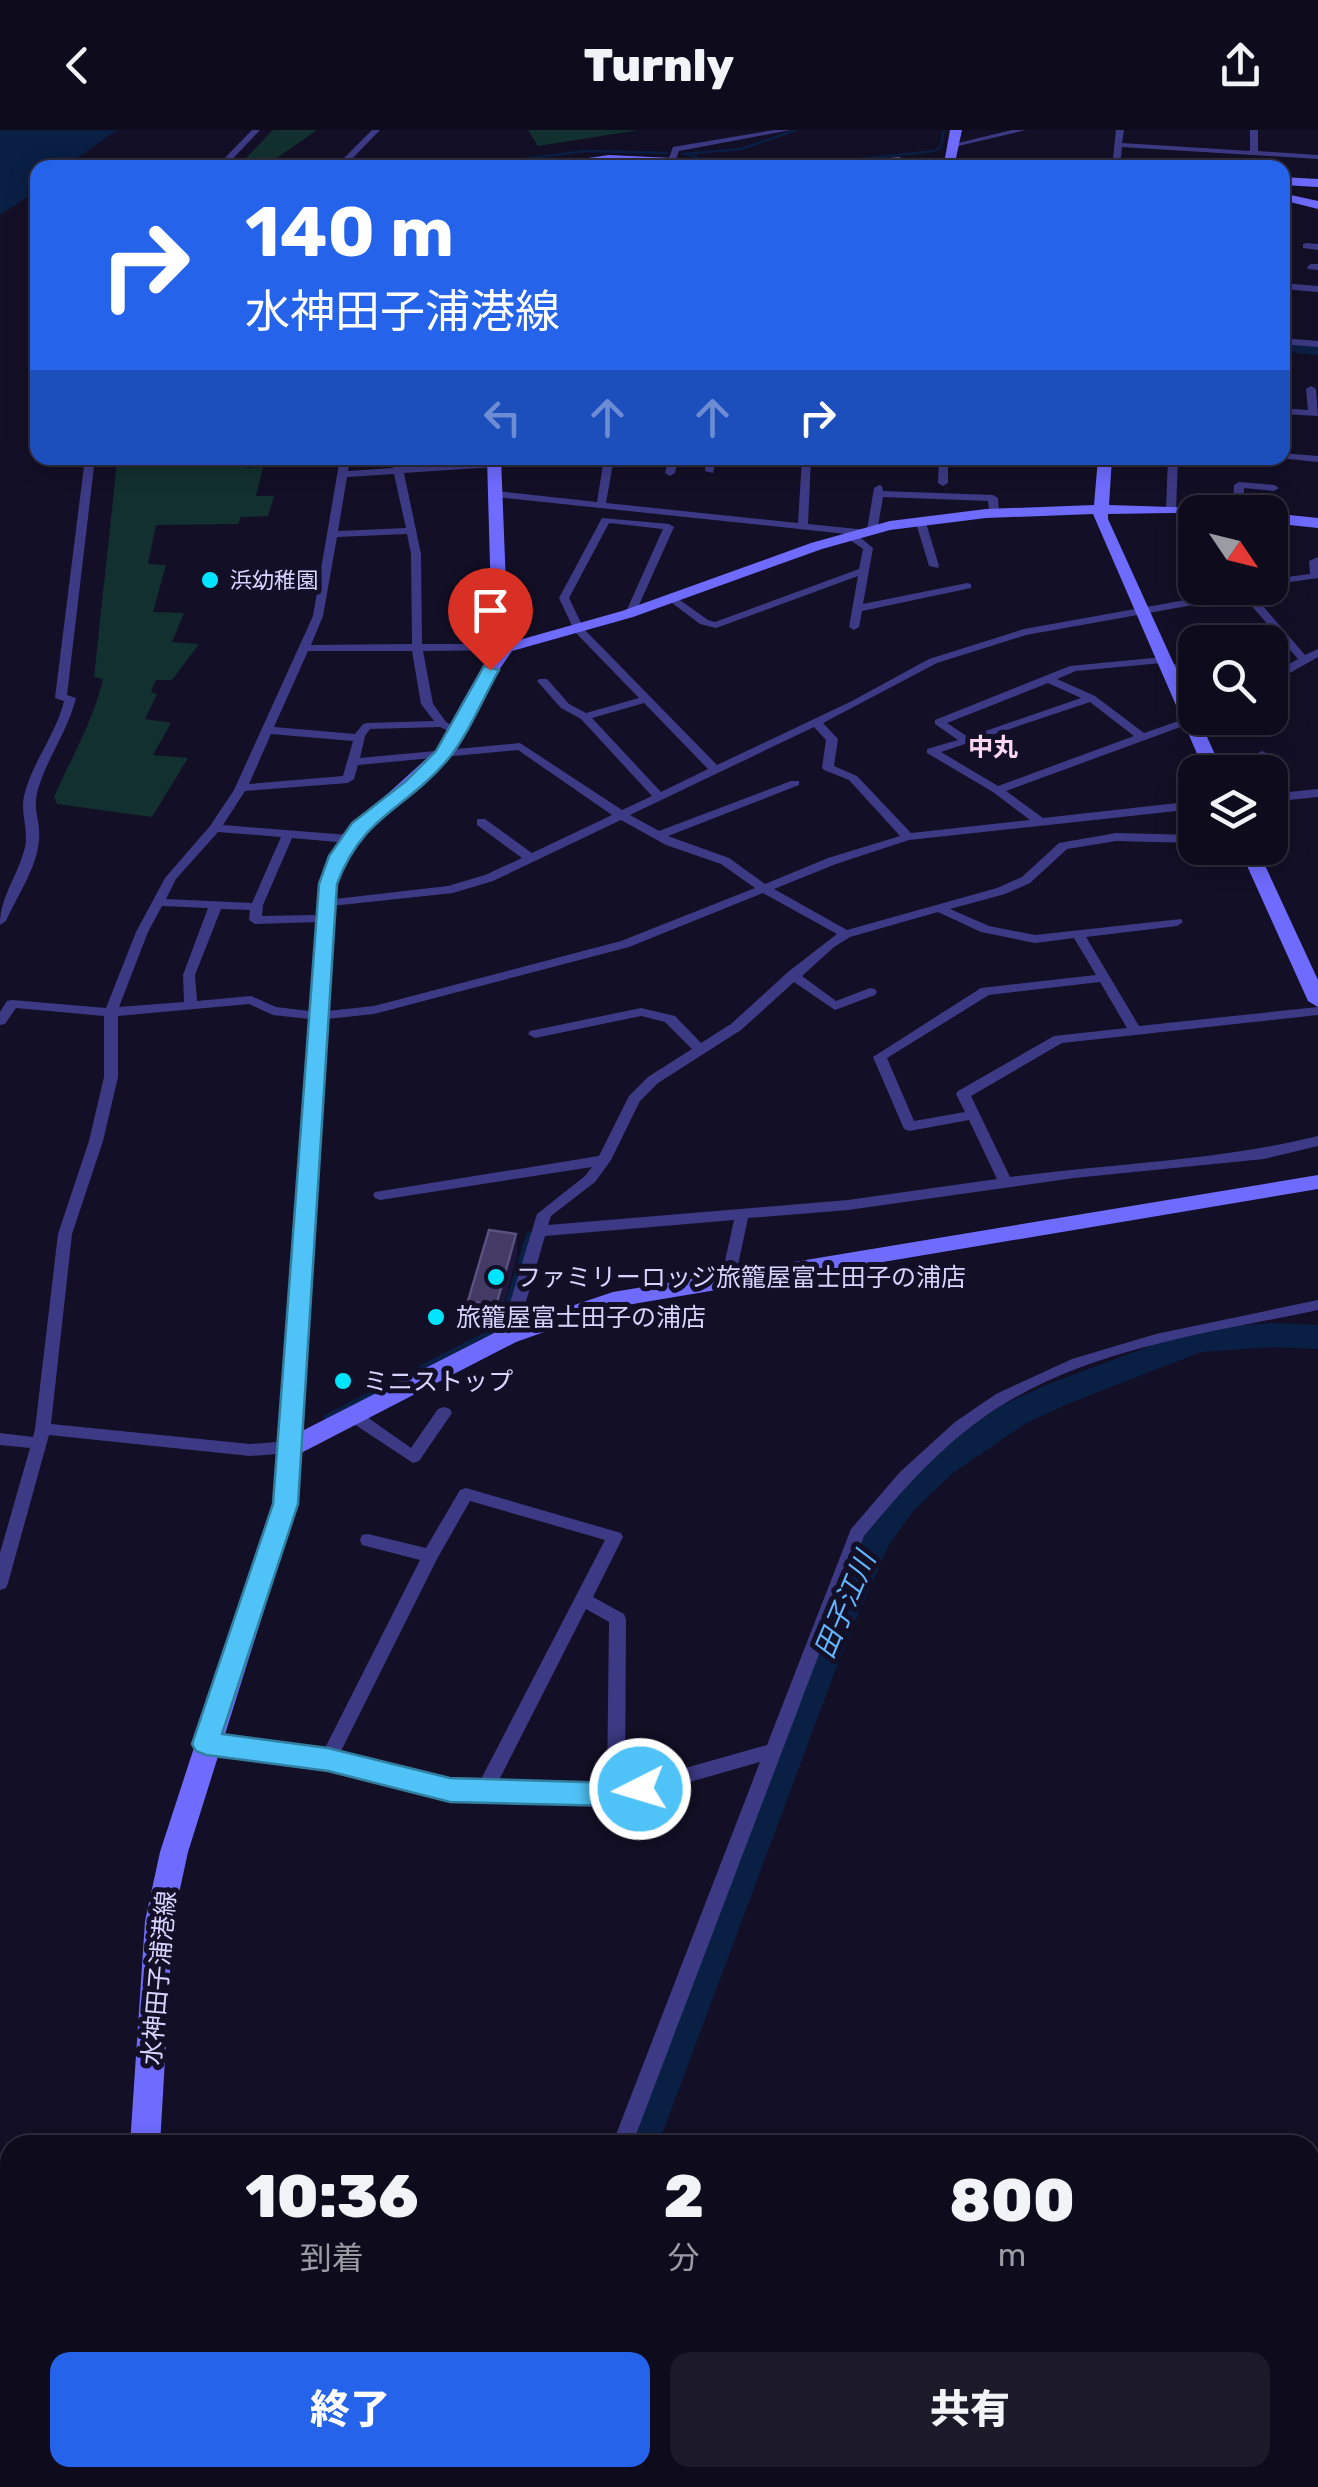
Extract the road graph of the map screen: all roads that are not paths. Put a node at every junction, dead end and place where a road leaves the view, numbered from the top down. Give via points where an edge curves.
1 (256, 130) edge
2 (376, 130) edge
3 (787, 130) edge
4 (956, 130) edge
5 (990, 130) edge
6 (1022, 130) edge
7 (1120, 130) edge
8 (1186, 130) edge
9 (1254, 130) edge
10 (664, 136) dead end
11 (982, 140) junction
12 (954, 145) junction
13 (1119, 145) junction
14 (1186, 149) junction
15 (1254, 153) junction
16 (1318, 156) edge
17 (672, 159) edge
18 (227, 160) edge
19 (347, 160) edge
20 (950, 160) edge
21 (1117, 160) edge
22 (1290, 181) edge
23 (1318, 183) edge
24 (1290, 198) edge
25 (1318, 204) edge
26 (1306, 246) dead end
27 (1318, 246) edge
28 (1313, 288) edge
29 (1310, 305) dead end
30 (1290, 342) edge
31 (1318, 344) edge
32 (1290, 351) edge
33 (1318, 353) edge
34 (1311, 389) dead end
35 (1290, 411) edge
36 (1316, 413) edge
37 (1290, 457) edge
38 (1318, 459) edge
39 (89, 465) edge
40 (345, 465) edge
41 (397, 465) edge
42 (459, 465) edge
43 (494, 465) edge
44 (608, 465) edge
45 (672, 465) edge
46 (711, 465) edge
47 (807, 465) edge
48 (943, 465) edge
49 (1104, 465) edge
50 (1173, 465) edge
51 (710, 471) dead end
52 (398, 472) junction
53 (670, 473) dead end
54 (344, 474) junction
55 (943, 483) dead end
56 (1274, 488) dead end
57 (496, 494) junction
58 (1239, 495) edge
59 (601, 505) junction
60 (1171, 510) junction
61 (1178, 510) edge
62 (1100, 512) junction
63 (994, 514) junction
64 (1288, 520) edge
65 (921, 524) junction
66 (1318, 524) edge
67 (804, 525) junction
68 (409, 531) junction
69 (863, 533) junction
70 (334, 534) junction
71 (1318, 560) edge
72 (934, 566) dead end
73 (863, 571) junction
74 (1288, 580) edge
75 (968, 586) dead end
76 (673, 600) junction
77 (1178, 604) edge
78 (1258, 605) edge
79 (859, 608) junction
80 (1142, 611) junction
81 (630, 614) junction
82 (854, 628) dead end
83 (579, 630) junction
84 (417, 647) junction
85 (507, 647) junction
86 (306, 648) junction
87 (1318, 652) edge
88 (1304, 660) junction
89 (1165, 663) junction
90 (1178, 668) edge
91 (1288, 669) edge
92 (1048, 679) junction
93 (543, 681) dead end
94 (1178, 692) edge
95 (1090, 698) junction
96 (646, 699) junction
97 (585, 718) junction
98 (815, 722) junction
99 (448, 727) junction
100 (268, 730) junction
101 (1178, 731) edge
102 (360, 736) junction
103 (1142, 737) junction
104 (968, 741) junction
105 (443, 754) junction
106 (352, 762) junction
107 (716, 770) junction
108 (795, 783) dead end
109 (242, 788) junction
110 (997, 790) junction
111 (1318, 793) edge
112 (1288, 796) edge
113 (659, 797) junction
114 (1178, 807) edge
115 (621, 815) junction
116 (1038, 820) junction
117 (481, 822) dead end
118 (215, 828) junction
119 (660, 835) junction
120 (287, 836) junction
121 (908, 838) junction
122 (348, 839) junction
123 (1178, 839) edge
124 (532, 859) junction
125 (1256, 865) edge
126 (763, 888) junction
127 (158, 902) junction
128 (215, 907) junction
129 (938, 908) junction
130 (320, 912) junction
131 (256, 913) junction
132 (0, 921) edge
133 (1177, 922) dead end
134 (846, 934) junction
135 (1078, 934) junction
136 (250, 938) dead end
137 (794, 975) junction
138 (1102, 978) junction
139 (870, 992) dead end
140 (1318, 1001) edge
141 (191, 1006) junction
142 (1318, 1011) edge
143 (111, 1012) junction
144 (318, 1016) junction
145 (0, 1022) edge
146 (1135, 1030) junction
147 (535, 1034) dead end
148 (701, 1051) junction
149 (973, 1115) junction
150 (1318, 1141) edge
151 (604, 1160) junction
152 (1318, 1182) edge
153 (1006, 1183) junction
154 (380, 1194) dead end
155 (742, 1214) junction
156 (540, 1231) junction
157 (728, 1279) junction
158 (1318, 1305) edge
159 (508, 1336) junction
160 (444, 1413) dead end
161 (354, 1416) junction
162 (41, 1436) junction
163 (0, 1438) edge
164 (291, 1448) junction
165 (368, 1540) dead end
166 (430, 1556) junction
167 (0, 1583) edge
168 (584, 1600) junction
169 (206, 1744) junction
170 (772, 1752) junction
171 (328, 1760) junction
172 (484, 1790) junction
173 (616, 1795) junction
174 (146, 2135) edge
175 (626, 2135) edge

1 - 18 street
2 - 19 street
3 - 17 street
4 - 12 street
5 - 11 street
6 - 11 street
7 - 13 street
8 - 14 street
9 - 15 street
10 - 17 street
11 - 12 street
12 - 20 street
13 - 14 street
13 - 21 street
14 - 15 street
15 - 16 street
22 - 23 street
24 - 25 street
26 - 27 street
28 - 29 street
30 - 31 street
32 - 33 street
34 - 36 street
35 - 36 street
37 - 38 street
39 - 132 street via 61,698 70,698 68,710 28,803 33,840
40 - 54 street
41 - 52 street
42 - 52 street
43 - 57 street
44 - 59 street
45 - 53 street
46 - 51 street
47 - 67 street
48 - 55 street
49 - 62 street
50 - 60 street
52 - 54 street
52 - 68 street
54 - 70 street
56 - 58 street via 1239,485
57 - 59 street
57 - 85 street via 500,636
59 - 67 street
60 - 61 street
60 - 62 street
62 - 63 street
62 - 80 street
63 - 65 street
63 - 69 street via 992,498 879,489
64 - 66 street
65 - 69 street
65 - 72 street
67 - 69 street
68 - 70 street
68 - 84 street via 416,554
69 - 73 street
69 - 76 street
70 - 86 street
71 - 74 street via 1315,576
73 - 76 street via 716,625
73 - 79 street
75 - 79 street
76 - 81 street
77 - 80 street
78 - 88 street
79 - 82 street
80 - 89 street
80 - 98 street via 1024,632 933,661
81 - 83 street
81 - 83 street via 669,527 606,520 564,598
83 - 85 street
83 - 96 street
84 - 85 street
84 - 86 street
84 - 99 street via 427,704
85 - 99 street, 水神田子浦港線
86 - 100 street
87 - 88 street
88 - 91 street
89 - 90 street
89 - 92 street via 1074,668
89 - 94 street
92 - 95 street
92 - 104 street via 939,722
93 - 97 street
95 - 103 street
95 - 104 street
96 - 97 street
96 - 107 street
97 - 113 street
98 - 107 street
98 - 121 street via 832,739 828,768 853,778
99 - 102 street via 367,726
99 - 105 street, 水神田子浦港線
100 - 102 street
100 - 109 street
101 - 103 street
102 - 106 street
103 - 110 street
104 - 110 street via 931,752
105 - 106 street
105 - 115 street via 520,746
105 - 122 street, 水神田子浦港線
106 - 109 street via 348,778
107 - 113 street
108 - 119 street
109 - 118 street
110 - 116 street
111 - 112 street
113 - 115 street
114 - 116 street
115 - 119 street
115 - 124 street
116 - 121 street
117 - 124 street
118 - 120 street
118 - 127 street via 170,878
119 - 126 street via 725,861
120 - 122 street
120 - 131 street
121 - 126 street
122 - 130 street, 水神田子浦港線
123 - 129 street via 1116,837 1062,846 1026,880
124 - 130 street via 449,890
125 - 140 street
126 - 134 street
126 - 144 street via 568,962 374,1010
127 - 128 street
127 - 143 street
128 - 131 street
128 - 141 street via 189,975
129 - 134 street
129 - 135 street via 1008,935
130 - 131 street
130 - 144 street, 水神田子浦港線
131 - 136 street
133 - 135 street
134 - 137 street
135 - 138 street
137 - 139 street via 836,1006
137 - 148 street
138 - 146 street
138 - 149 street via 986,991 880,1057 908,1126
141 - 143 street
141 - 144 street via 250,1000 273,1011
142 - 146 street
143 - 145 street via 12,1004
143 - 162 street via 111,1077 66,1234
144 - 164 street, 水神田子浦港線
146 - 149 street via 1059,1039 963,1094
147 - 148 street via 641,1012 670,1019
148 - 151 street via 634,1099
149 - 153 street
150 - 153 street via 1264,1154
151 - 154 street
151 - 156 street via 590,1180 544,1214
152 - 157 street
153 - 155 street
155 - 156 street
155 - 157 street
156 - 159 street
157 - 159 street via 613,1300
158 - 170 street via 1124,1346 1002,1398 948,1436 856,1533
159 - 161 street
160 - 161 street via 413,1457
161 - 164 street
162 - 163 street
162 - 164 street
162 - 167 street
164 - 169 street, 水神田子浦港線 via 277,1536
165 - 166 street
166 - 168 street via 466,1494 614,1537
166 - 171 street
168 - 172 street
168 - 173 street via 618,1620
169 - 171 street
169 - 174 street, 水神田子浦港線 via 160,1921
170 - 173 street
170 - 175 street
171 - 172 street via 450,1790
172 - 173 street

